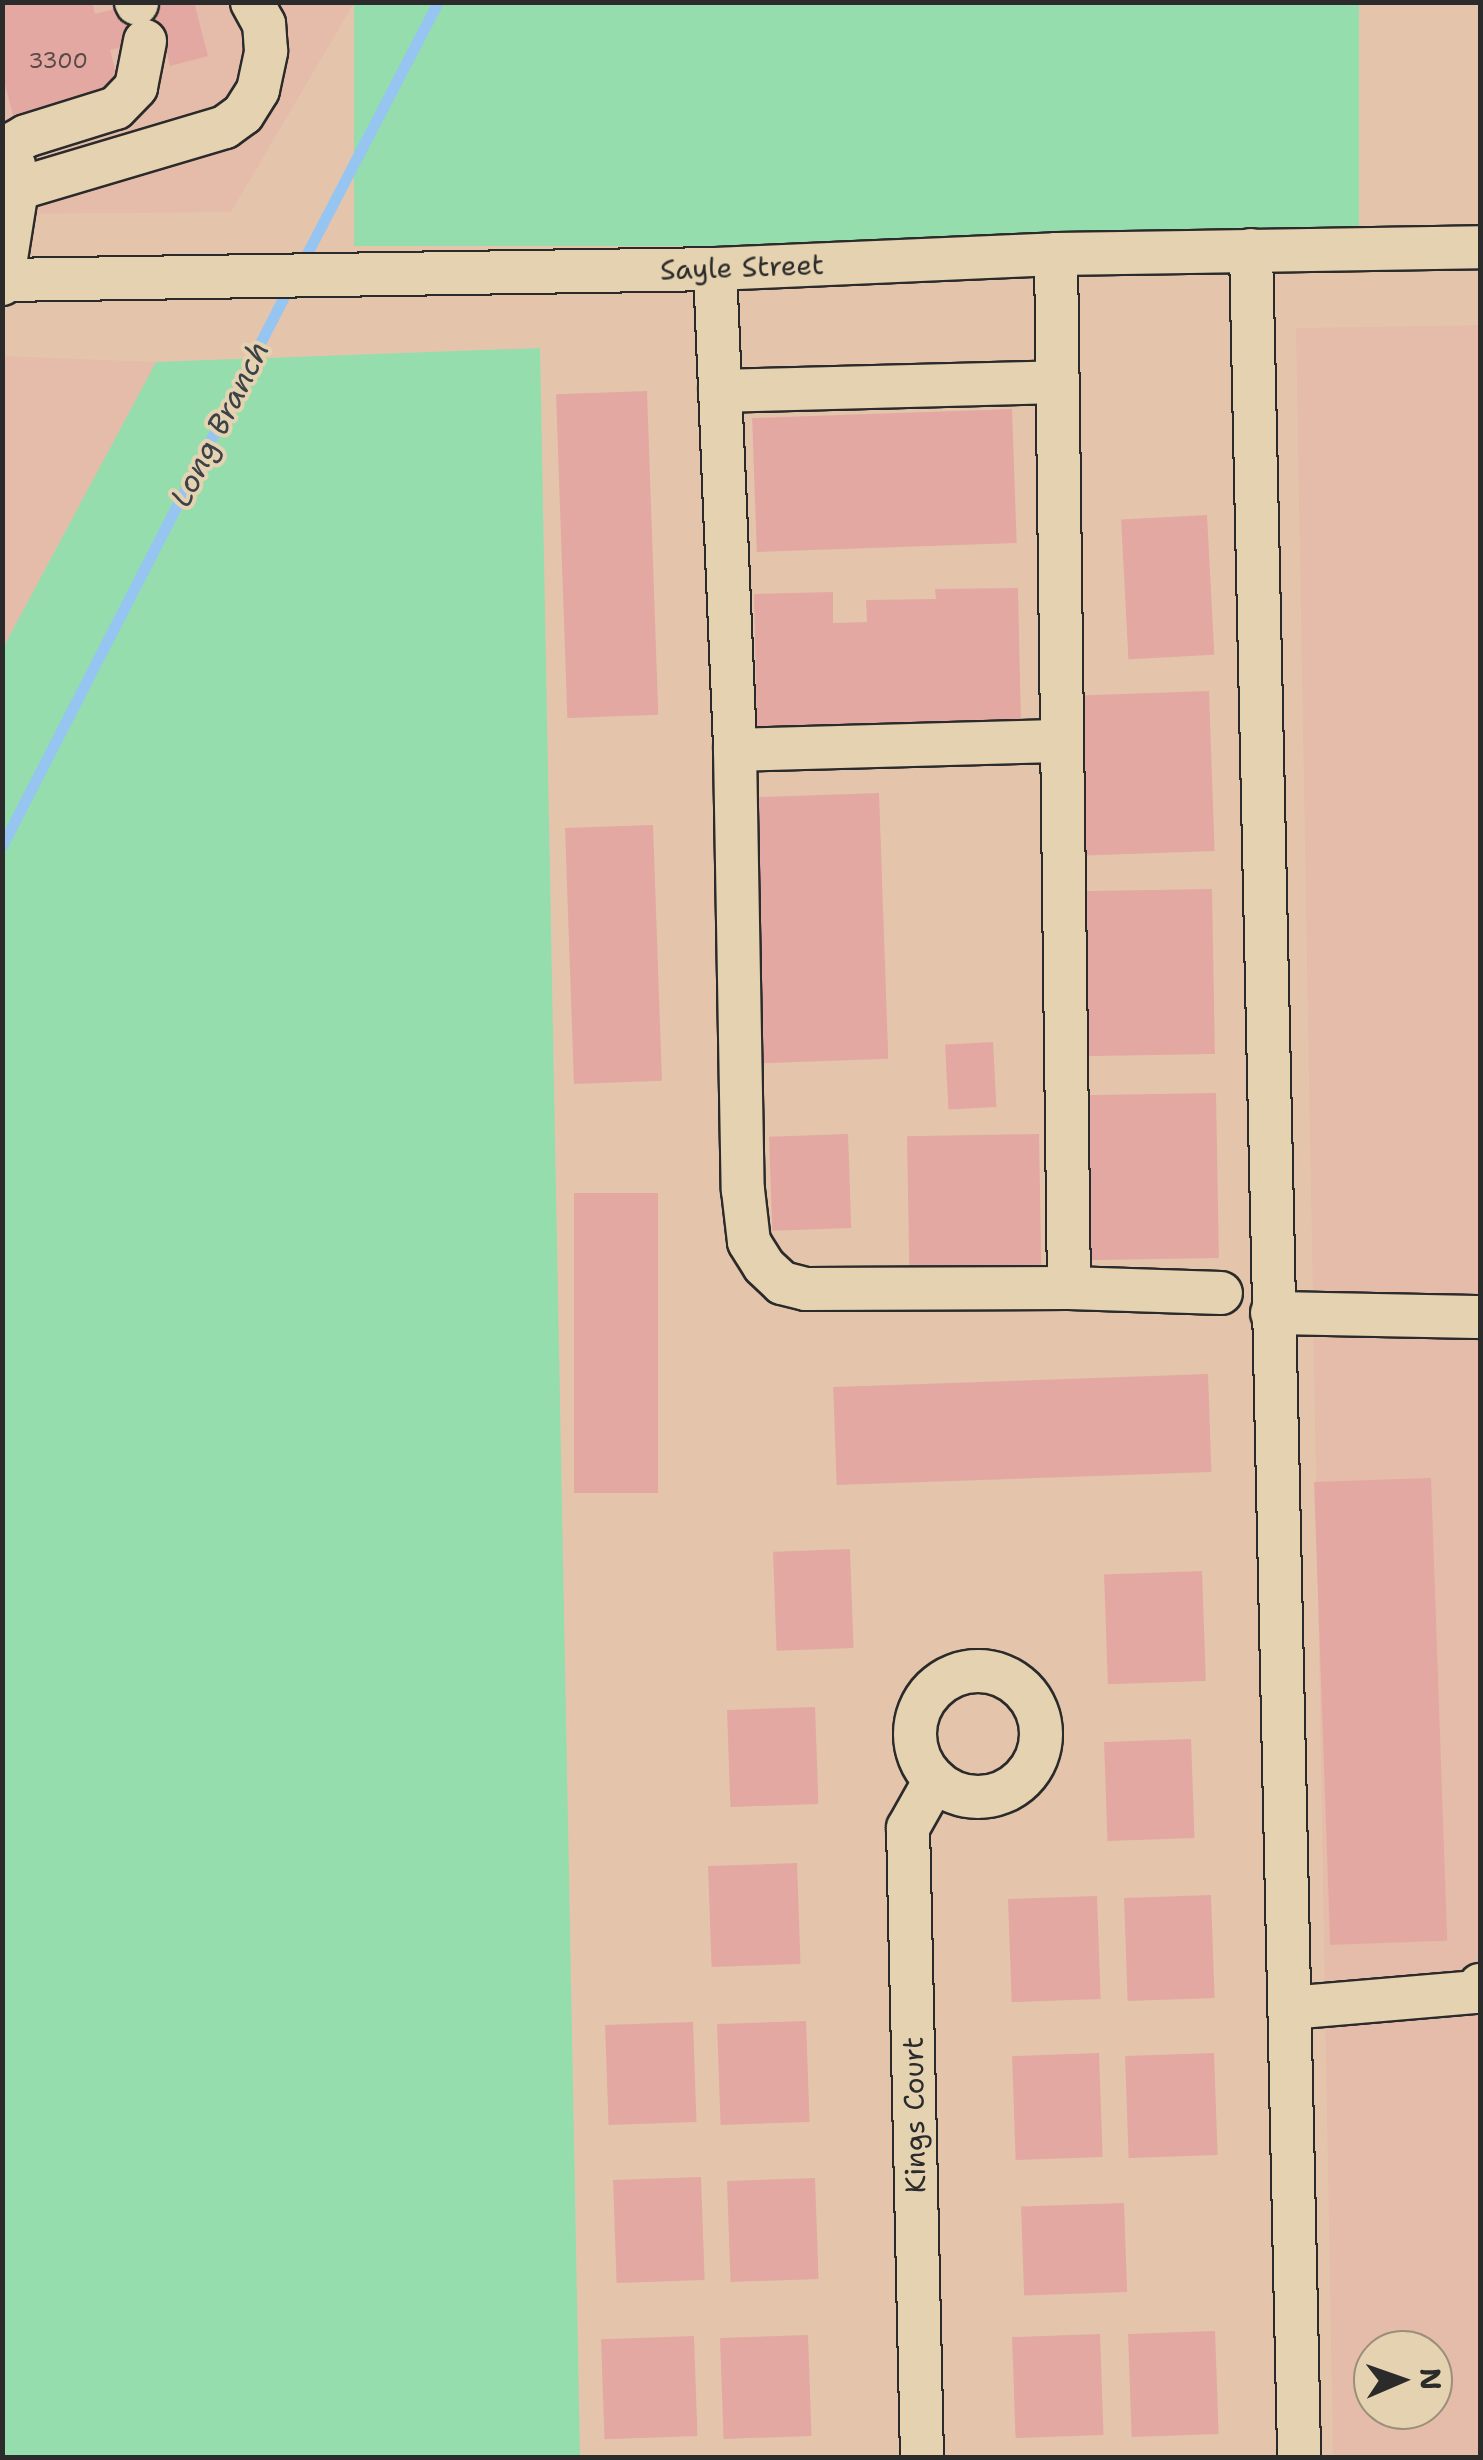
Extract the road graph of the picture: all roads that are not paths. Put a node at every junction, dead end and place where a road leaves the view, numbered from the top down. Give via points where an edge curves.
1 (252, 2) edge
2 (139, 16) edge
3 (3, 148) edge
4 (17, 188) junction
5 (1480, 247) edge
6 (1250, 250) junction
7 (1056, 254) junction
8 (715, 269) junction
9 (3, 282) edge
10 (1058, 382) junction
11 (720, 391) junction
12 (1062, 740) junction
13 (735, 750) junction
14 (1069, 1288) junction
15 (1221, 1293) dead end
16 (1272, 1313) junction
17 (1480, 1317) edge
18 (934, 1780) dead end
19 (1480, 1985) edge
20 (1288, 2008) junction
21 (922, 2458) edge
22 (1300, 2458) edge

1 - 4 street via 264,24 266,51 258,90 243,114 225,126
2 - 3 street via 136,87 116,108
3 - 4 street via 16,168
4 - 9 street
5 - 6 street, Sayle Street
6 - 7 street, Sayle Street
6 - 16 street
7 - 8 street, Sayle Street
7 - 10 street
8 - 9 street, Sayle Street
8 - 11 street
10 - 11 street
10 - 12 street
11 - 13 street
12 - 13 street
12 - 14 street
13 - 14 street via 749,1242 782,1283 806,1289
14 - 15 street
16 - 17 street
16 - 20 street
18 - 21 street, Kings Court via 908,1828
19 - 20 street via 1477,1992
20 - 22 street

